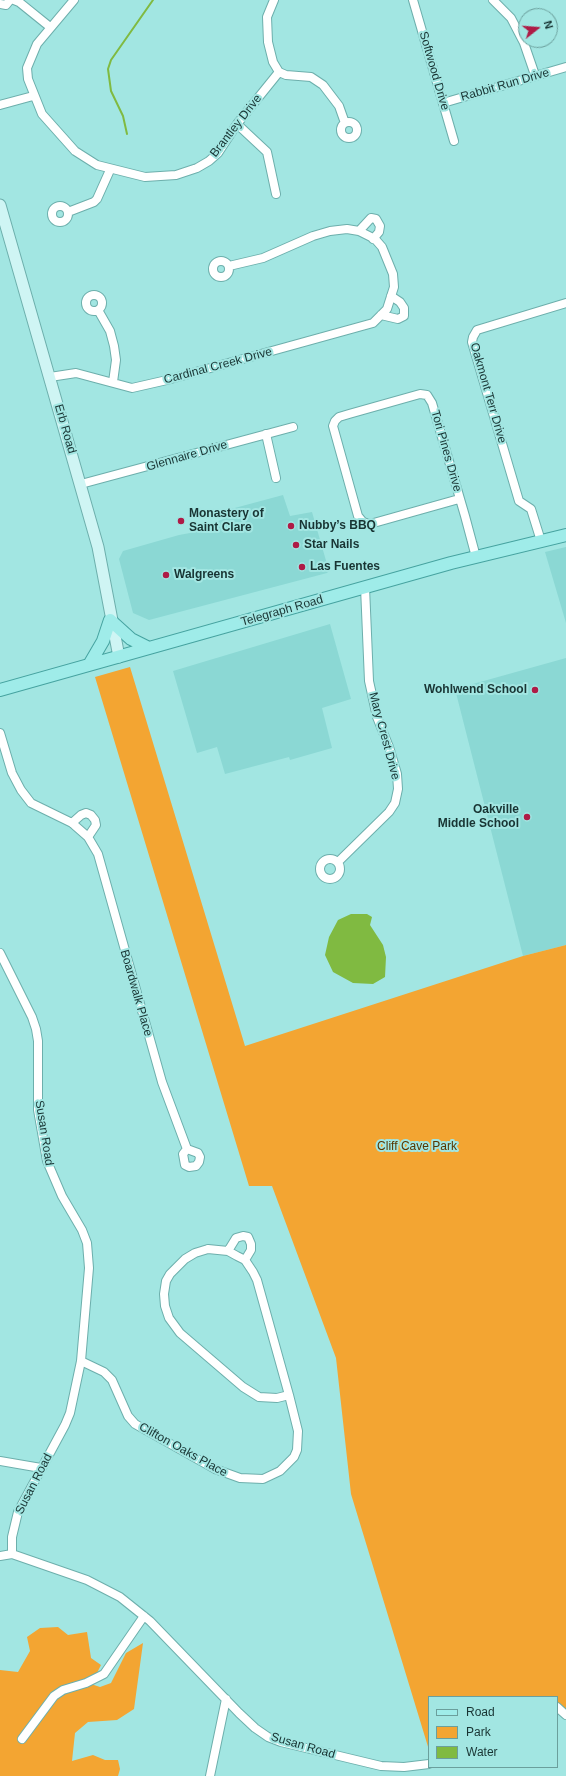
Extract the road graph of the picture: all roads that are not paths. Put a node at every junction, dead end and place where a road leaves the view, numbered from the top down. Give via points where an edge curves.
1 (10, 0) edge
2 (14, 0) edge
3 (74, 0) edge
4 (274, 0) edge
5 (413, 0) edge
6 (493, 0) edge
7 (0, 4) edge
8 (50, 27) junction
9 (566, 67) edge
10 (279, 72) junction
11 (535, 75) junction
12 (33, 96) junction
13 (443, 103) junction
14 (0, 105) edge
15 (345, 123) dead end
16 (237, 124) junction
17 (454, 141) dead end
18 (110, 170) junction
19 (276, 194) dead end
20 (0, 205) edge
21 (68, 212) dead end
22 (359, 231) junction
23 (373, 239) junction
24 (229, 266) dead end
25 (391, 296) junction
26 (566, 303) edge
27 (98, 310) dead end
28 (381, 315) junction
29 (50, 377) junction
30 (113, 382) junction
31 (293, 427) dead end
32 (266, 434) junction
33 (276, 478) dead end
34 (81, 484) junction
35 (459, 499) junction
36 (566, 535) edge
37 (541, 541) junction
38 (476, 557) junction
39 (365, 587) junction
40 (110, 620) junction
41 (149, 648) junction
42 (119, 657) junction
43 (89, 665) junction
44 (0, 690) edge
45 (0, 733) edge
46 (72, 823) junction
47 (88, 837) junction
48 (338, 862) dead end
49 (0, 953) edge
50 (187, 1149) dead end
51 (228, 1251) junction
52 (245, 1260) junction
53 (81, 1361) junction
54 (289, 1396) junction
55 (0, 1461) edge
56 (41, 1468) junction
57 (12, 1554) junction
58 (0, 1556) edge
59 (144, 1616) junction
60 (226, 1699) junction
61 (558, 1708) edge
62 (566, 1715) edge
63 (22, 1739) dead end
64 (428, 1764) edge
65 (210, 1776) edge

1 - 7 street via 6,5
2 - 8 street
3 - 8 street, Brantley Drive
4 - 10 street via 267,17 268,42 273,62
5 - 13 street, Softwood Drive
6 - 11 street via 511,18 524,42
8 - 12 street, Brantley Drive via 37,44 27,68
9 - 11 street, Rabbit Run Drive
10 - 15 street via 311,77 323,84 339,106
10 - 16 street, Brantley Drive
11 - 13 street, Rabbit Run Drive
12 - 14 street
12 - 18 street, Brantley Drive via 42,114 75,151
13 - 17 street, Softwood Drive
16 - 18 street, Brantley Drive via 218,153 198,168 162,177 145,177
16 - 19 street via 267,152
18 - 21 street via 98,199
20 - 29 street, Erb Road
22 - 23 street, Cardinal Creek Drive
22 - 23 street via 371,218 376,219 380,226
22 - 24 street, Cardinal Creek Drive via 330,231 263,258
23 - 25 street, Cardinal Creek Drive via 382,247 388,260 394,287
25 - 28 street, Cardinal Creek Drive via 387,309
25 - 28 street via 404,308 404,316 398,319
26 - 37 street, Oakmont Terr Drive via 477,330 472,342 519,501 531,509
27 - 30 street via 110,331 114,346 116,360
28 - 30 street, Cardinal Creek Drive via 373,323 167,380 132,388
29 - 30 street, Cardinal Creek Drive via 76,373
29 - 34 street, Erb Road
31 - 32 street, Glennaire Drive
32 - 33 street
32 - 34 street, Glennaire Drive
34 - 40 street, Erb Road via 98,547
35 - 35 street, Tori Pines Drive via 370,524 363,522 358,516 333,426 335,421 339,417 356,412 420,394 427,395 432,403
35 - 38 street, Tori Pines Drive
36 - 37 main road, Telegraph Road
37 - 38 main road, Telegraph Road
38 - 39 main road, Telegraph Road
39 - 41 main road, Telegraph Road
39 - 48 street, Mary Crest Drive via 369,681 377,717 397,774 398,789 389,812
40 - 41 main road via 131,639
40 - 42 street, Erb Road
40 - 43 main road via 103,641
41 - 42 main road, Telegraph Road
42 - 43 main road, Telegraph Road
43 - 44 main road, Telegraph Road
45 - 46 street, Boardwalk Place via 12,773 31,803
46 - 47 street, Boardwalk Place
46 - 47 street via 81,815 91,815 96,825
47 - 50 street, Boardwalk Place via 98,854 162,1082
49 - 53 street, Susan Road via 36,1029 38,1110 47,1161 53,1179 87,1243 89,1268
51 - 52 street
51 - 52 street via 236,1238 248,1237 251,1250
51 - 54 street via 208,1250 195,1253 177,1266 166,1281 164,1294 167,1312 180,1333 243,1387 264,1397
52 - 54 street, Clifton Oaks Place via 257,1280
53 - 54 street, Clifton Oaks Place via 104,1372 112,1380 128,1416 135,1424 215,1469 240,1478 263,1479 280,1471 294,1457 298,1431
53 - 56 street, Susan Road via 68,1418
55 - 56 street
56 - 57 street, Susan Road via 18,1512 12,1537
57 - 58 street
57 - 59 street, Susan Road via 87,1580 106,1589
59 - 60 street, Susan Road
59 - 63 street via 104,1674 54,1696
60 - 64 street, Susan Road via 261,1733 281,1742 381,1766
60 - 65 street
61 - 62 street

